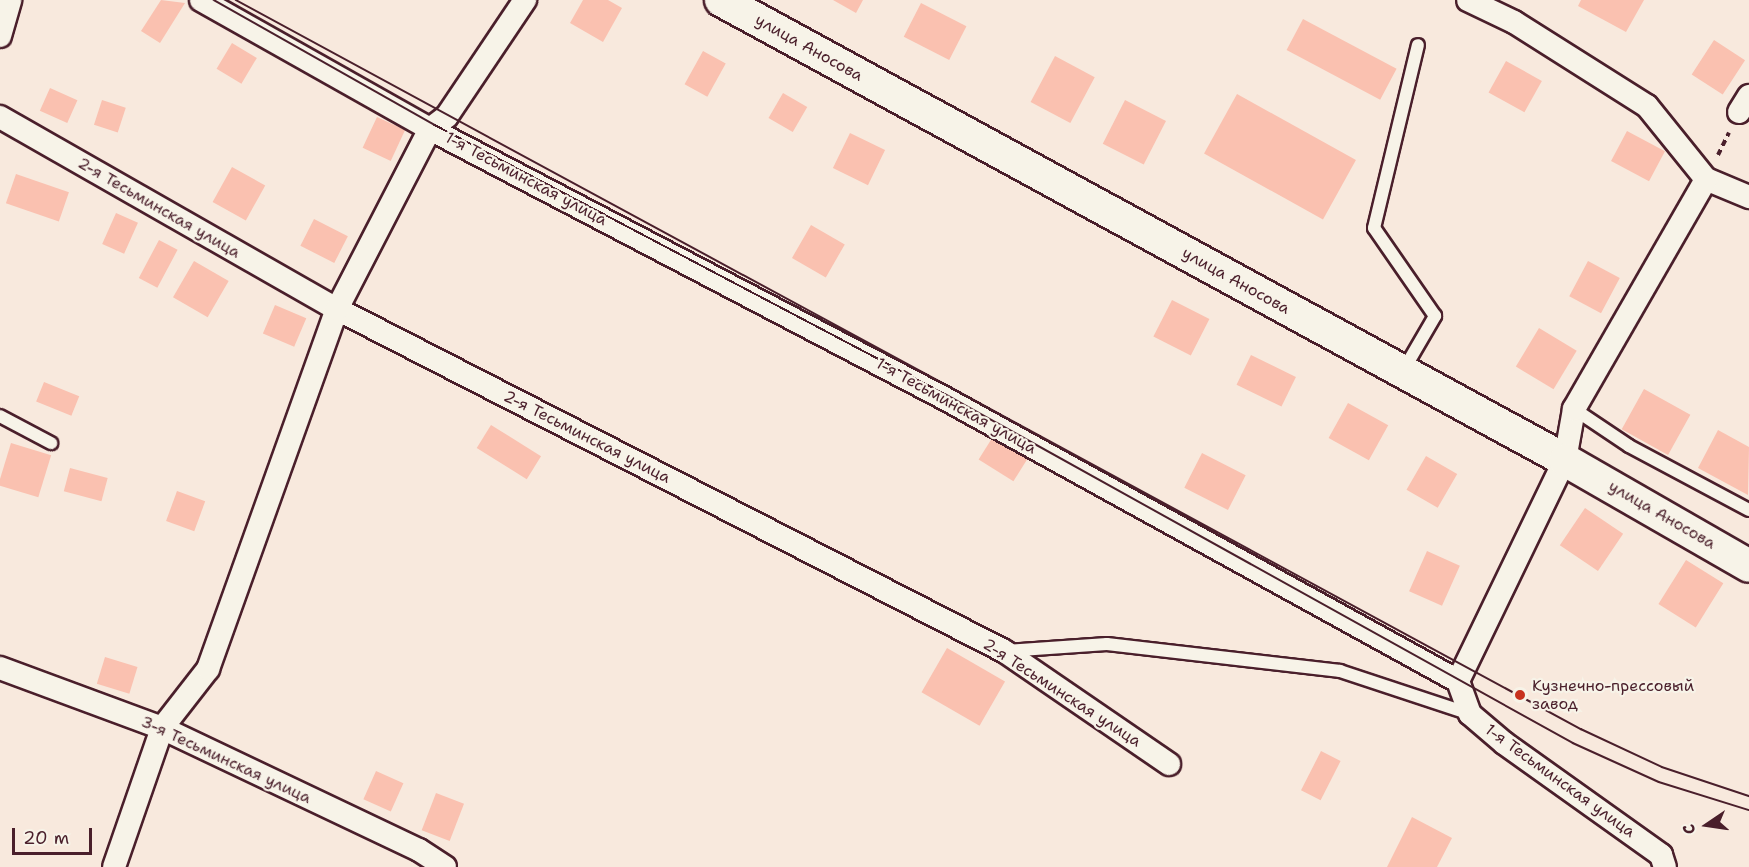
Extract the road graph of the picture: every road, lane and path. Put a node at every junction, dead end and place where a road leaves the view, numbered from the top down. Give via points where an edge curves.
1 (10, 0) edge
2 (201, 0) edge
3 (525, 0) edge
4 (721, 0) edge
5 (1468, 0) edge
6 (0, 36) edge
7 (1418, 45) dead end
8 (1744, 104) edge
9 (0, 117) edge
10 (430, 129) junction
11 (1706, 179) junction
12 (1749, 196) edge
13 (337, 309) junction
14 (1403, 372) junction
15 (1574, 409) junction
16 (0, 416) edge
17 (51, 442) dead end
18 (1565, 460) junction
19 (1749, 510) edge
20 (1749, 566) edge
21 (1004, 651) junction
22 (0, 668) edge
23 (1458, 681) junction
24 (1470, 714) junction
25 (162, 728) junction
26 (1169, 765) dead end
27 (114, 867) edge
28 (445, 867) edge
29 (1665, 867) edge

1 - 6 street
2 - 10 street, 1-я Тесьминская улица
3 - 10 street via 447,116
4 - 14 main road, улица Аносова
5 - 11 street via 1514,22 1647,106
7 - 14 lane via 1374,228 1435,316
8 - 11 path
9 - 13 street, 2-я Тесьминская улица
10 - 13 street
10 - 23 street, 1-я Тесьминская улица via 944,398
11 - 12 street
11 - 15 street
13 - 21 street, 2-я Тесьминская улица
13 - 25 street via 208,669
14 - 18 main road, улица Аносова
15 - 18 street
15 - 19 lane via 1629,446
16 - 17 lane
18 - 20 main road, улица Аносова
18 - 23 street
21 - 24 lane via 1107,644 1340,671
21 - 26 street, 2-я Тесьминская улица
22 - 25 street, 3-я Тесьминская улица
23 - 24 street, 1-я Тесьминская улица
24 - 29 street, 1-я Тесьминская улица via 1504,743 1661,855
25 - 27 street
25 - 28 street, 3-я Тесьминская улица via 419,850

